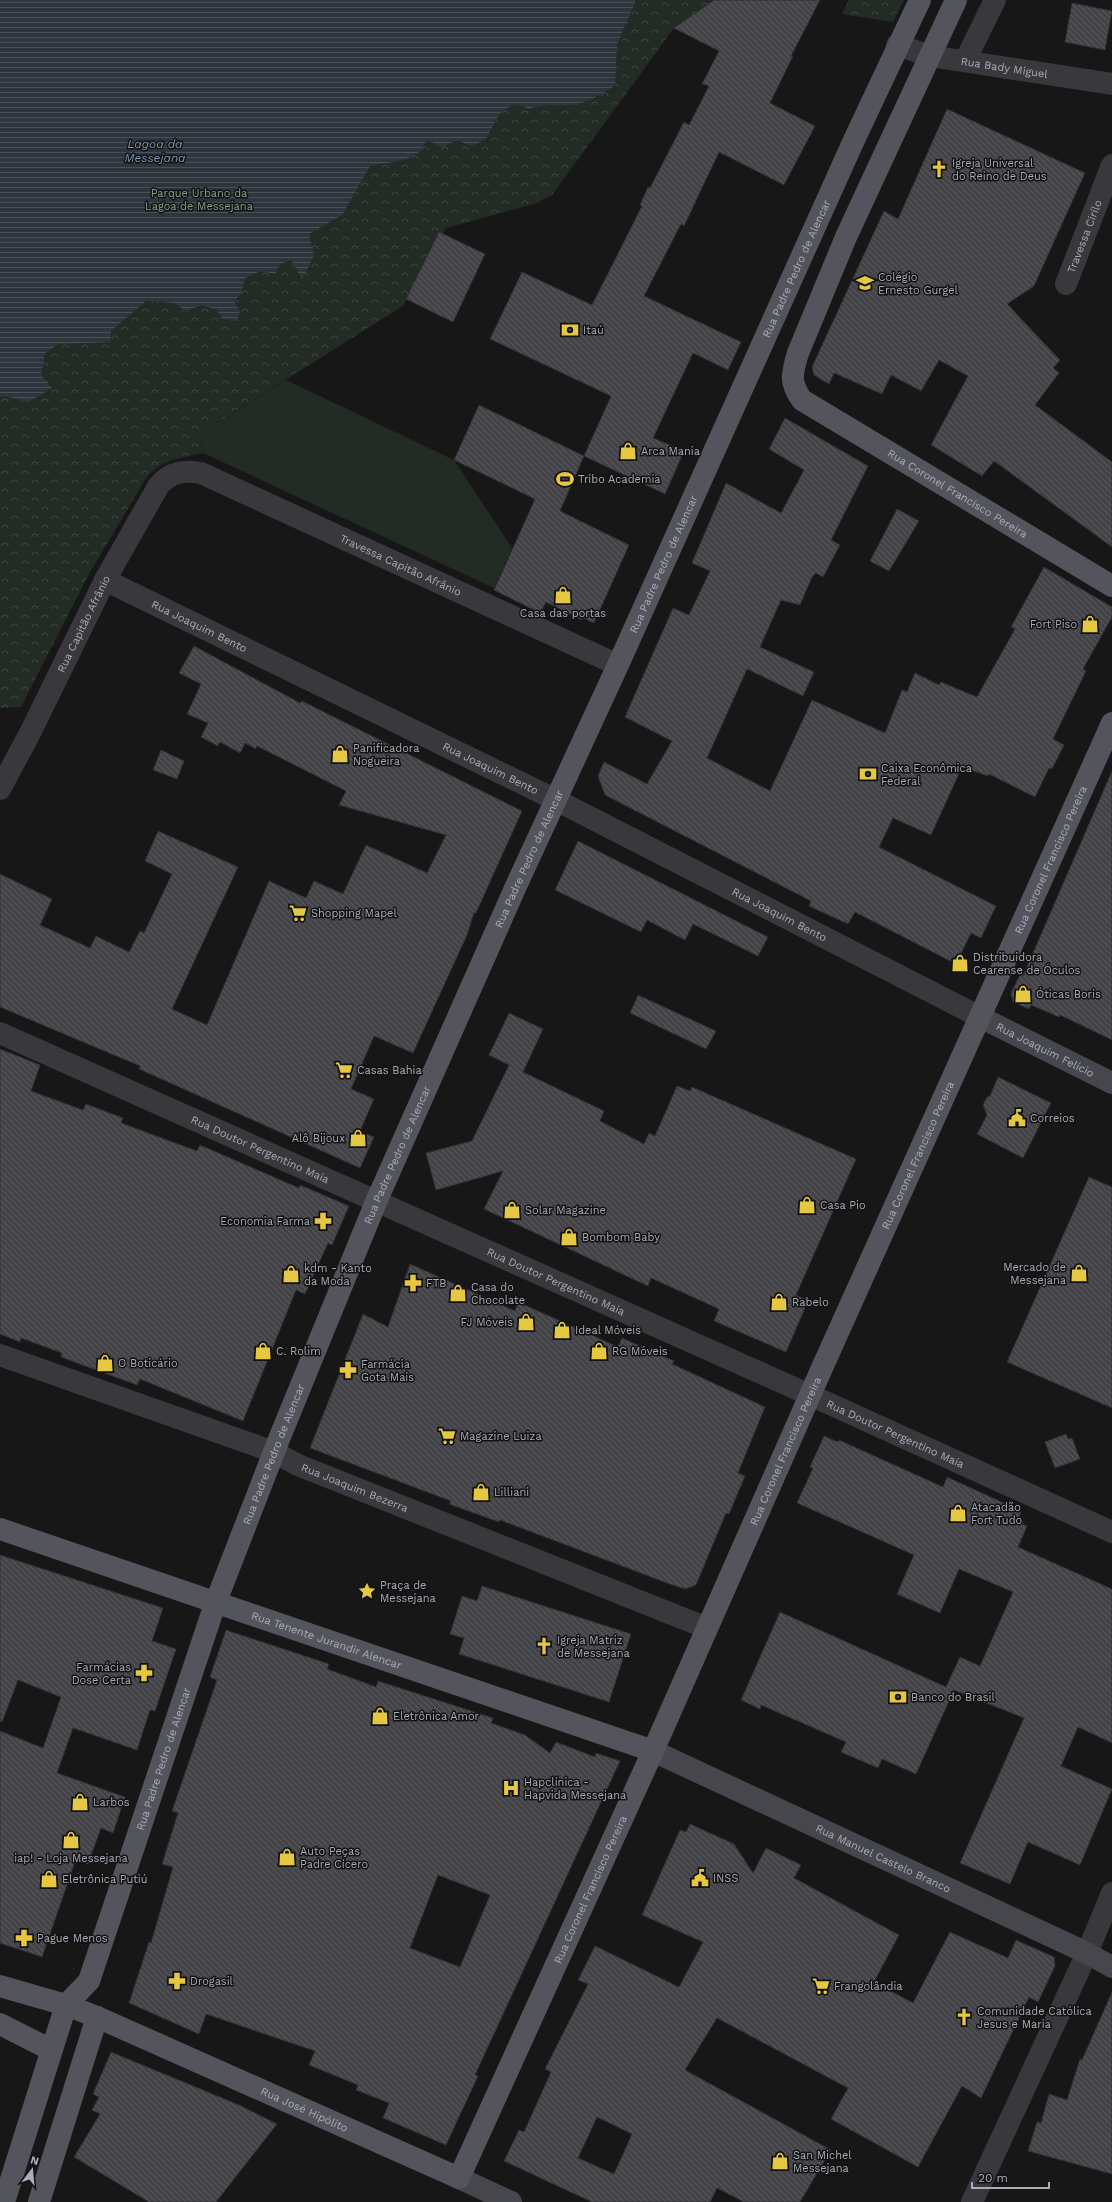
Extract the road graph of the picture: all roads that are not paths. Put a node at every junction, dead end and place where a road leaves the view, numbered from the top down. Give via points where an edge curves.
1 (920, 0) edge
2 (956, 0) edge
3 (995, 0) edge
4 (897, 45) junction
5 (930, 56) junction
6 (965, 61) junction
7 (1112, 84) edge
8 (1112, 165) edge
9 (1066, 284) dead end
10 (182, 471) joint
11 (105, 580) junction
12 (1112, 586) edge
13 (618, 665) junction
14 (1112, 723) edge
15 (0, 789) edge
16 (556, 800) junction
17 (980, 1017) junction
18 (0, 1033) edge
19 (1112, 1083) edge
20 (376, 1202) junction
21 (0, 1354) edge
22 (810, 1394) junction
23 (274, 1452) junction
24 (0, 1530) edge
25 (1112, 1532) edge
26 (216, 1604) junction
27 (707, 1628) junction
28 (653, 1752) junction
29 (1112, 1893) edge
30 (1087, 1953) junction
31 (1112, 1967) edge
32 (0, 1986) edge
33 (66, 2006) junction
34 (97, 2017) junction
35 (0, 2024) edge
36 (51, 2050) junction
37 (459, 2178) junction
38 (4, 2202) edge
39 (39, 2202) edge
40 (511, 2202) edge
41 (972, 2202) edge

1 - 4 main road, Rua Padre Pedro de Alencar
2 - 5 main road
3 - 6 street
4 - 5 street, Rua Bady Miguel
4 - 13 main road, Rua Padre Pedro de Alencar
5 - 6 street, Rua Bady Miguel
5 - 12 main road, Rua Coronel Francisco Pereira via 846,237 798,353 792,380 793,387 802,400
6 - 7 street, Rua Bady Miguel
8 - 9 street, Travessa Cirílo
10 - 11 street, Rua Capitão Afrânio via 167,476 160,485
10 - 13 street, Travessa Capitão Afrânio via 201,473
11 - 15 street, Rua Capitão Afrânio
11 - 16 street, Rua Joaquim Bento
13 - 16 main road, Rua Padre Pedro de Alencar
14 - 17 main road, Rua Coronel Francisco Pereira
16 - 17 street, Rua Joaquim Bento
16 - 20 main road, Rua Padre Pedro de Alencar
17 - 19 street, Rua Joaquim Felício
17 - 22 main road, Rua Coronel Francisco Pereira
18 - 20 street, Rua Doutor Pergentino Maia
20 - 22 street, Rua Doutor Pergentino Maia
20 - 23 main road, Rua Padre Pedro de Alencar
21 - 23 street, Rua Joaquim Bezerra
22 - 25 street, Rua Doutor Pergentino Maia
22 - 27 main road, Rua Coronel Francisco Pereira
23 - 26 main road, Rua Padre Pedro de Alencar
23 - 27 street, Rua Joaquim Bezerra via 306,1468
24 - 26 main road, Rua Tenente Jurandir Alencar
26 - 28 main road, Rua Tenente Jurandir Alencar
26 - 33 main road, Rua Padre Pedro de Alencar via 89,1981
27 - 28 main road, Rua Coronel Francisco Pereira
28 - 30 street, Rua Manuel Castelo Branco
28 - 37 main road, Rua Coronel Francisco Pereira
29 - 30 street
30 - 31 street, Rua Manuel Castelo Branco
30 - 41 street
32 - 33 main road, Rua José Hipólito
33 - 34 main road, Rua José Hipólito
33 - 36 main road, Rua Padre Pedro de Alencar
34 - 37 main road, Rua José Hipólito
34 - 39 main road
35 - 36 main road
36 - 38 main road, Rua Padre Pedro de Alencar
37 - 40 street, Rua José Hipólito

